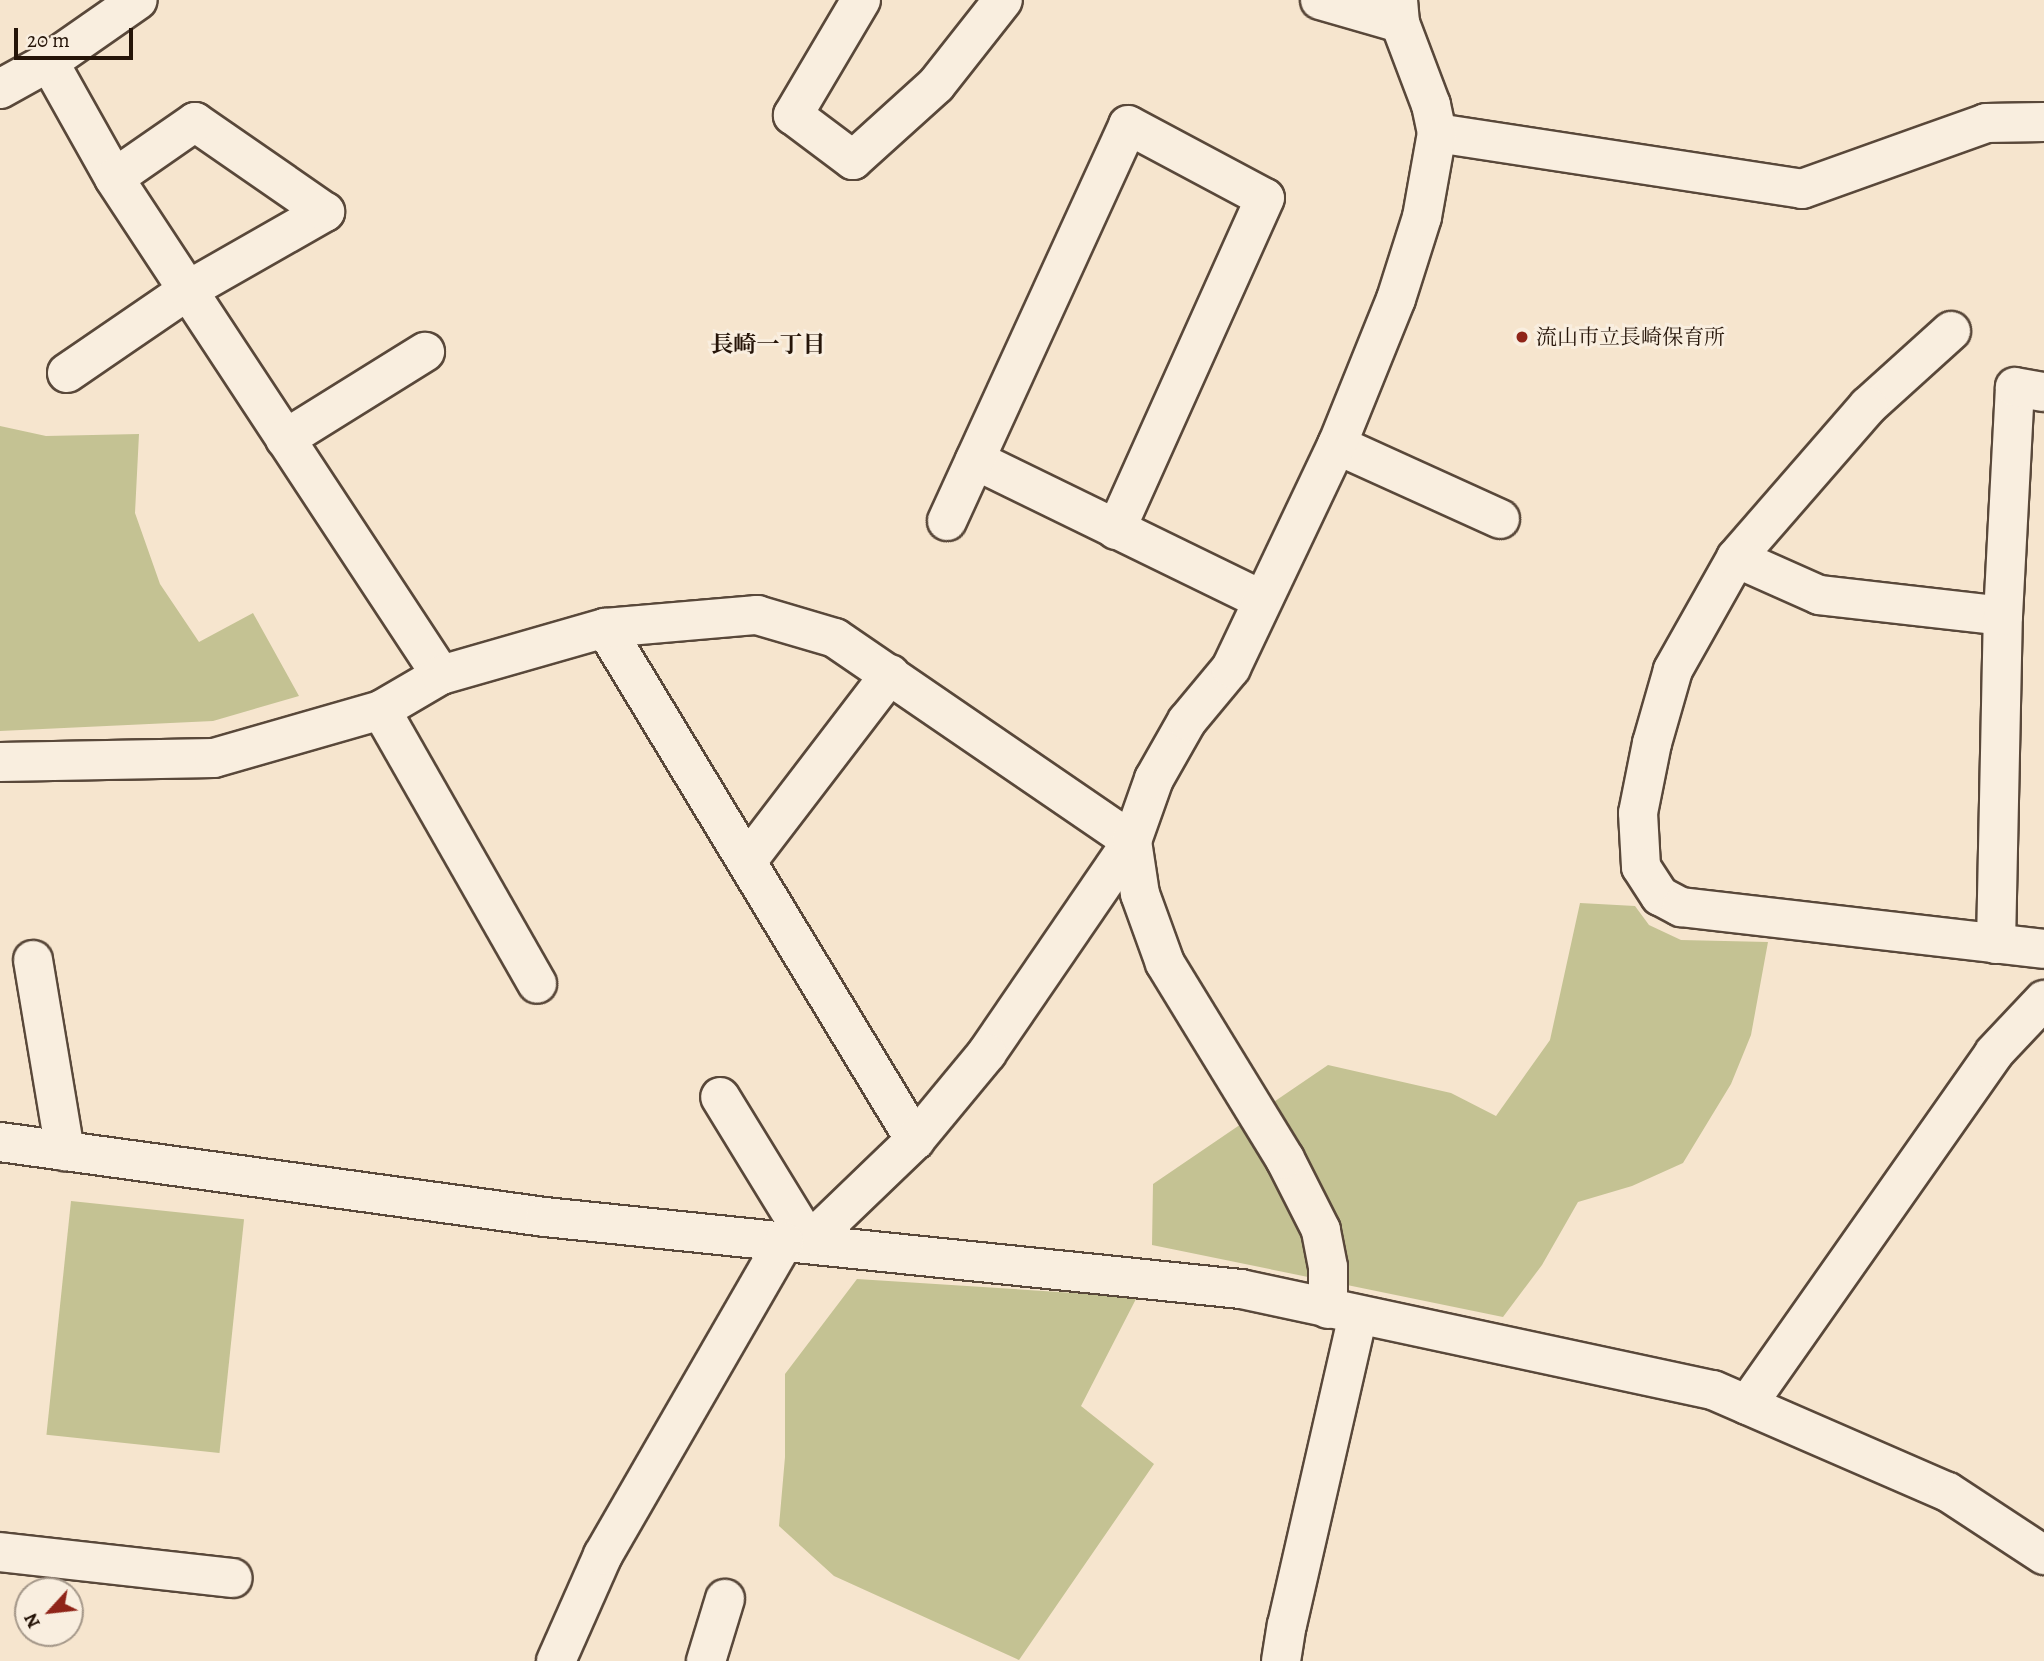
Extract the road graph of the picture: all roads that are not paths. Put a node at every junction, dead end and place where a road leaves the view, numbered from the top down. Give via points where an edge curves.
1 (138, 0) edge
2 (862, 0) edge
3 (1003, 0) edge
4 (1320, 0) edge
5 (1399, 11) edge
6 (49, 62) junction
7 (0, 89) edge
8 (2044, 122) edge
9 (1437, 133) junction
10 (114, 178) junction
11 (188, 290) junction
12 (1951, 331) dead end
13 (425, 352) dead end
14 (67, 373) dead end
15 (2044, 392) edge
16 (285, 439) junction
17 (1337, 445) junction
18 (975, 460) junction
19 (1500, 519) dead end
20 (947, 522) dead end
21 (1116, 530) junction
22 (1736, 558) junction
23 (1262, 600) junction
24 (2003, 615) junction
25 (606, 628) junction
26 (890, 674) junction
27 (441, 675) junction
28 (381, 710) junction
29 (0, 762) edge
30 (1132, 841) junction
31 (748, 860) junction
32 (1996, 944) junction
33 (2044, 950) edge
34 (33, 960) dead end
35 (537, 984) dead end
36 (2044, 1000) edge
37 (720, 1097) dead end
38 (915, 1139) junction
39 (0, 1142) edge
40 (65, 1151) junction
41 (797, 1242) junction
42 (1343, 1312) junction
43 (1747, 1405) junction
44 (0, 1552) edge
45 (2044, 1555) edge
46 (233, 1578) dead end
47 (725, 1599) dead end
48 (556, 1661) edge
49 (706, 1661) edge
50 (1281, 1661) edge

1 - 6 street
2 - 3 street via 793,115 853,160 936,85
4 - 5 street
5 - 9 street
6 - 7 street
6 - 10 street
8 - 9 street via 1986,123 1802,189
9 - 17 street via 1422,217
10 - 11 street
10 - 11 street via 195,122 325,212
11 - 14 street
11 - 16 street
12 - 22 street via 1868,407
13 - 16 street
15 - 24 street via 2015,387
16 - 27 street
17 - 19 street
17 - 23 street
18 - 20 street
18 - 21 street
18 - 21 street via 1128,125 1265,198
21 - 23 street
22 - 24 street via 1819,595
22 - 32 street via 1673,670 1651,743 1637,813 1641,867 1660,896 1681,907
23 - 30 street via 1231,668 1187,721 1154,779
24 - 32 street
25 - 26 street via 757,615 835,638
25 - 27 street
25 - 31 street
26 - 30 street
26 - 31 street
27 - 28 street
28 - 29 street via 214,758
28 - 35 street
30 - 38 street via 986,1053
30 - 42 street via 1140,894 1165,962 1285,1159 1321,1230
31 - 38 street
32 - 33 street
34 - 40 street
36 - 43 street via 1994,1053
37 - 41 street
38 - 41 street
39 - 40 street
40 - 41 street via 545,1217
41 - 42 street via 1241,1289
41 - 48 street via 603,1555
42 - 43 street via 1713,1390
42 - 50 street
43 - 45 street via 1948,1492
44 - 46 street
47 - 49 street

